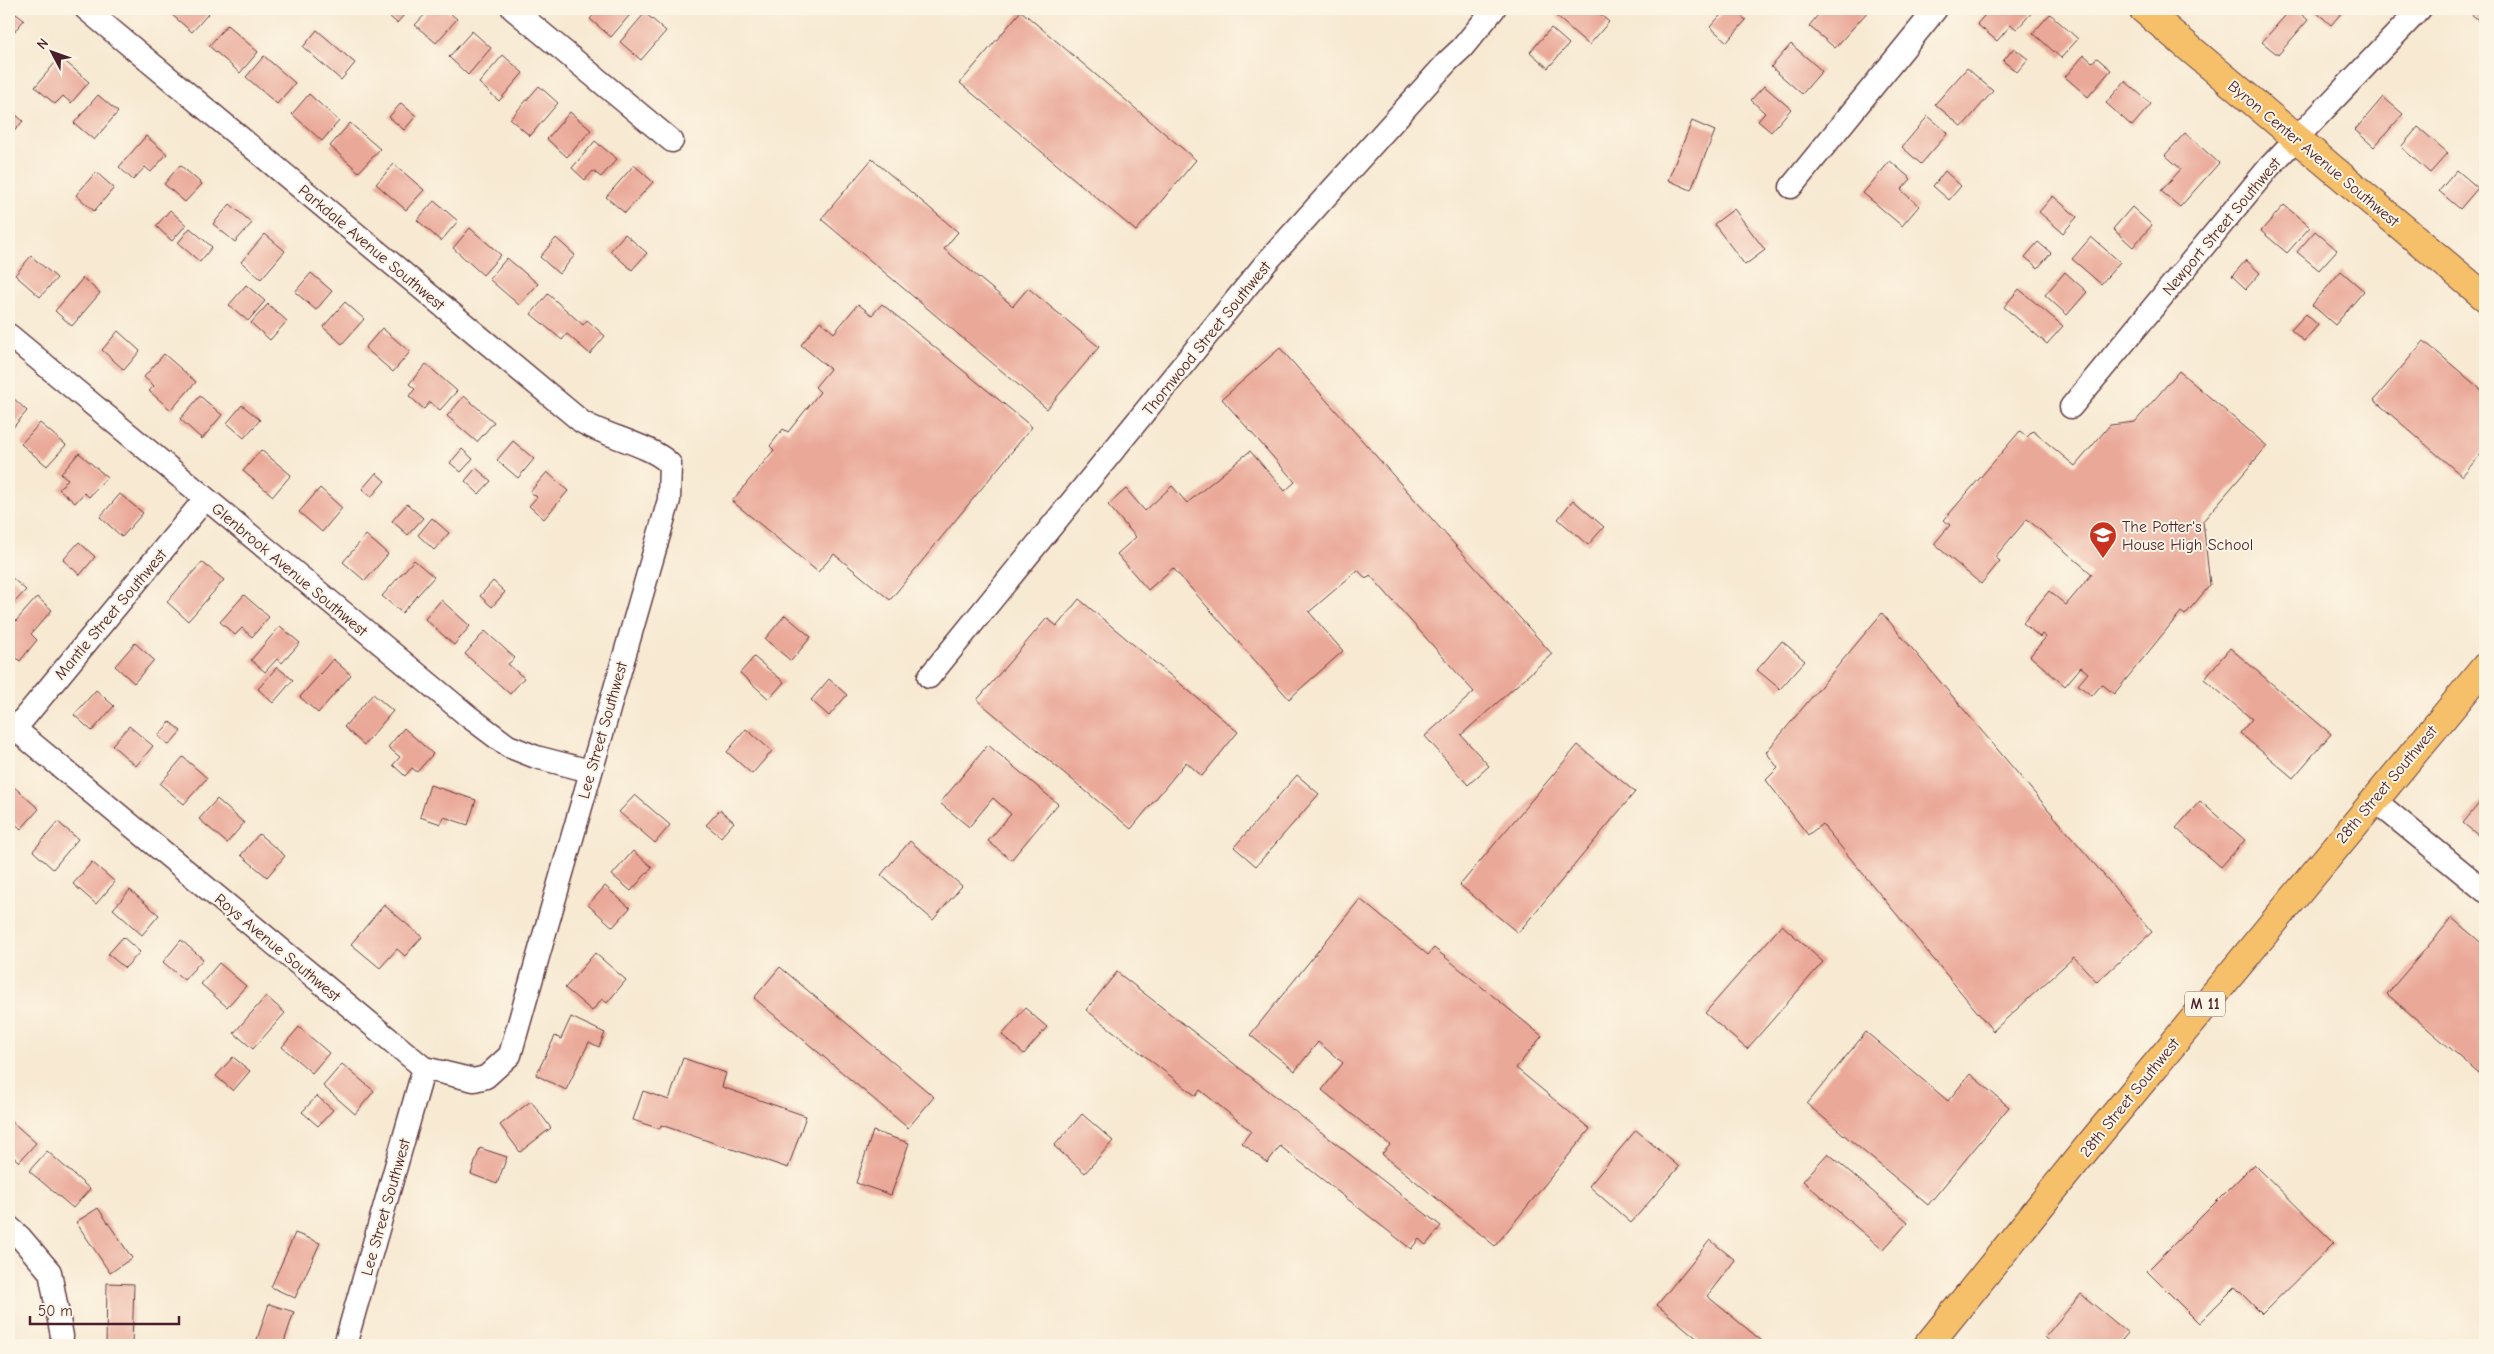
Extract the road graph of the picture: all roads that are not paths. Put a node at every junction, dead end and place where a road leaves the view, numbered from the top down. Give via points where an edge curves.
1 (86, 9) edge
2 (513, 9) edge
3 (1494, 9) edge
4 (1936, 9) edge
5 (2143, 9) edge
6 (2420, 9) edge
7 (2296, 138) junction
8 (672, 141) dead end
9 (1791, 186) dead end
10 (2485, 297) edge
11 (9, 335) edge
12 (2071, 407) dead end
13 (670, 464) joint
14 (205, 499) junction
15 (2485, 667) edge
16 (929, 677) dead end
17 (12, 726) edge
18 (590, 771) junction
19 (2373, 800) junction
20 (2485, 891) edge
21 (526, 995) joint
22 (424, 1068) junction
23 (9, 1227) edge
24 (61, 1345) edge
25 (345, 1345) edge
26 (1928, 1345) edge

1 - 13 street, Parkdale Avenue Southwest via 582,422 662,456
2 - 8 street
3 - 16 street, Thornwood Street Southwest via 1265,264
4 - 9 street
5 - 7 main road, Byron Center Avenue Southwest
6 - 7 street, Newport Street Southwest
7 - 10 main road, Byron Center Avenue Southwest
7 - 12 street, Newport Street Southwest
11 - 14 street, Glenbrook Avenue Southwest
13 - 18 street, Lee Street Southwest via 669,500
14 - 17 street, Mantle Street Southwest
14 - 18 street, Glenbrook Avenue Southwest via 508,746
15 - 19 main road, 28th Street Southwest / M 11
17 - 22 street, Roys Avenue Southwest
18 - 21 street, Lee Street Southwest
19 - 20 street
19 - 26 main road, 28th Street Southwest / M 11
21 - 22 street, Roys Avenue Southwest via 510,1055 486,1077 474,1080
22 - 25 street, Lee Street Southwest
23 - 24 street via 50,1272

